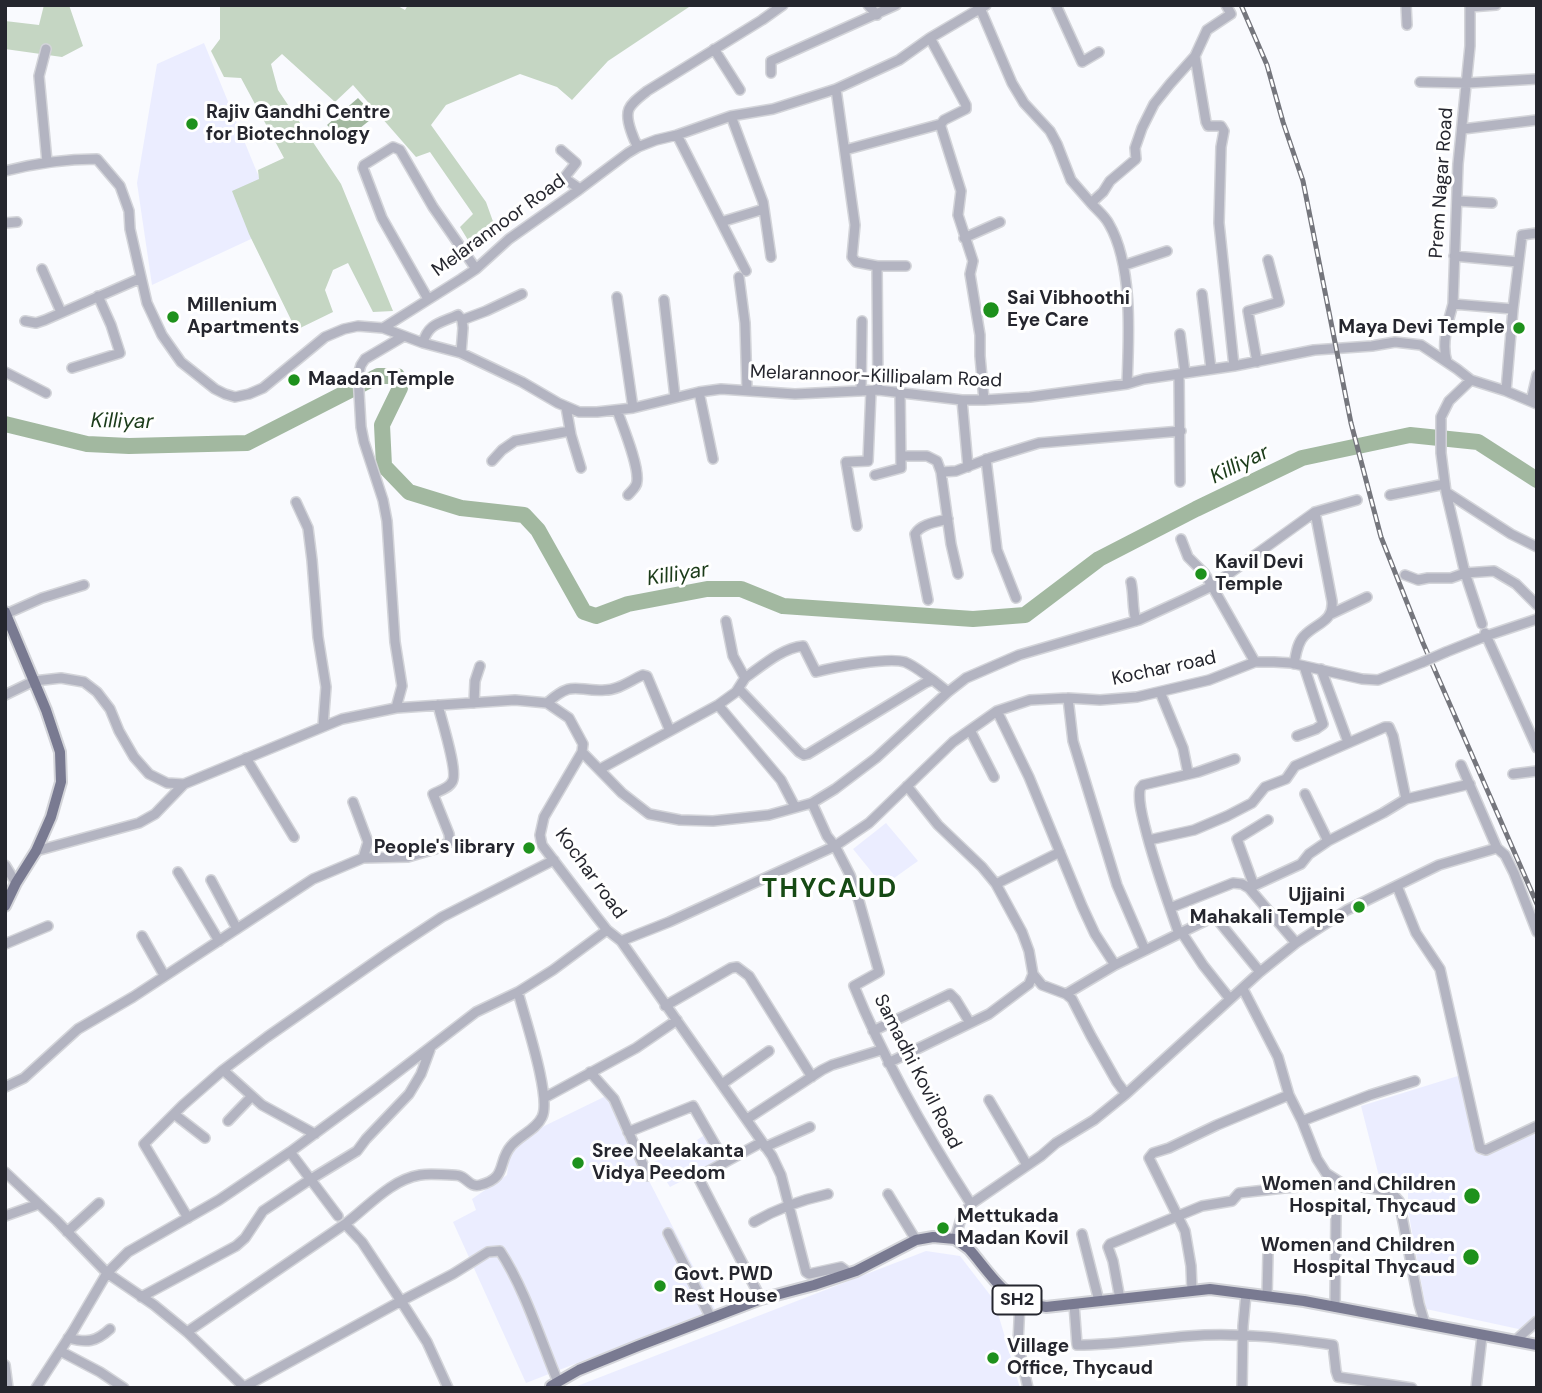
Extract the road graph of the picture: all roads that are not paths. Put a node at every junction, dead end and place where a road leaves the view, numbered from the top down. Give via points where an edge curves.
1 (783, 5) edge
2 (868, 5) edge
3 (897, 5) edge
4 (1056, 5) edge
5 (1226, 5) edge
6 (1406, 5) edge
7 (1496, 5) edge
8 (1470, 6) edge
9 (976, 8) edge
10 (877, 15) junction
11 (1407, 24) dead end
12 (930, 38) junction
13 (46, 49) dead end
14 (714, 49) junction
15 (1099, 52) dead end
16 (1195, 56) junction
17 (771, 74) dead end
18 (1537, 79) edge
19 (1420, 82) dead end
20 (1467, 83) junction
21 (836, 89) junction
22 (740, 90) dead end
23 (731, 116) junction
24 (1537, 120) edge
25 (941, 124) junction
26 (1463, 129) junction
27 (677, 135) junction
28 (639, 147) junction
29 (561, 150) dead end
30 (845, 150) junction
31 (47, 162) junction
32 (5, 171) edge
33 (580, 190) junction
34 (1457, 201) junction
35 (1492, 202) dead end
36 (1091, 203) junction
37 (764, 209) junction
38 (17, 222) dead end
39 (721, 222) junction
40 (1000, 222) dead end
41 (5, 223) edge
42 (1537, 233) edge
43 (964, 238) junction
44 (1167, 251) dead end
45 (1454, 256) junction
46 (771, 257) dead end
47 (1268, 260) dead end
48 (1518, 262) junction
49 (1125, 265) junction
50 (877, 266) junction
51 (906, 266) dead end
52 (42, 269) dead end
53 (476, 269) junction
54 (141, 278) junction
55 (522, 294) dead end
56 (1202, 294) dead end
57 (98, 296) junction
58 (617, 297) dead end
59 (428, 299) junction
60 (664, 300) dead end
61 (1453, 304) junction
62 (1513, 309) junction
63 (61, 313) junction
64 (462, 320) junction
65 (25, 321) dead end
66 (862, 321) dead end
67 (383, 328) junction
68 (1180, 334) dead end
69 (404, 336) junction
70 (423, 343) junction
71 (461, 353) junction
72 (1257, 362) junction
73 (1447, 362) junction
74 (1234, 366) junction
75 (72, 368) dead end
76 (1211, 369) junction
77 (5, 372) edge
78 (1182, 373) junction
79 (1537, 375) edge
80 (1471, 380) junction
81 (1127, 384) junction
82 (747, 390) junction
83 (870, 391) junction
84 (1506, 391) junction
85 (699, 392) junction
86 (900, 392) junction
87 (46, 393) dead end
88 (676, 397) junction
89 (962, 400) junction
90 (984, 400) junction
91 (1534, 402) edge
92 (566, 407) junction
93 (633, 408) junction
94 (617, 410) junction
95 (570, 431) junction
96 (1181, 431) junction
97 (901, 456) junction
98 (713, 459) dead end
99 (986, 459) junction
100 (492, 461) dead end
101 (968, 467) junction
102 (580, 468) dead end
103 (940, 472) junction
104 (875, 475) dead end
105 (1180, 482) dead end
106 (1445, 488) junction
107 (628, 495) dead end
108 (1390, 495) dead end
109 (1357, 500) dead end
110 (296, 502) dead end
111 (1315, 512) junction
112 (948, 519) junction
113 (857, 526) dead end
114 (1181, 539) dead end
115 (1537, 547) edge
116 (1465, 573) junction
117 (958, 574) dead end
118 (1405, 575) dead end
119 (1130, 582) dead end
120 (84, 585) dead end
121 (1212, 586) junction
122 (1367, 597) dead end
123 (1016, 598) dead end
124 (928, 600) dead end
125 (1537, 606) edge
126 (6, 613) edge
127 (1331, 614) junction
128 (1537, 619) edge
129 (726, 621) dead end
130 (1136, 621) junction
131 (1484, 631) junction
132 (1255, 662) junction
133 (1299, 665) junction
134 (480, 666) dead end
135 (1321, 669) junction
136 (746, 678) junction
137 (933, 680) junction
138 (34, 681) junction
139 (739, 689) junction
140 (948, 692) junction
141 (1160, 692) junction
142 (6, 694) edge
143 (1068, 698) junction
144 (547, 702) junction
145 (474, 703) junction
146 (438, 705) junction
147 (718, 705) junction
148 (397, 708) junction
149 (997, 711) junction
150 (323, 726) junction
151 (970, 730) junction
152 (670, 731) junction
153 (1297, 736) dead end
154 (1348, 742) junction
155 (1537, 748) edge
156 (582, 752) junction
157 (246, 758) junction
158 (1236, 759) dead end
159 (1461, 765) dead end
160 (600, 769) junction
161 (1537, 771) edge
162 (1188, 773) junction
163 (1513, 774) dead end
164 (994, 777) dead end
165 (184, 784) junction
166 (1470, 785) junction
167 (907, 786) junction
168 (1305, 794) dead end
169 (1406, 799) junction
170 (354, 802) dead end
171 (813, 803) junction
172 (795, 807) junction
173 (1268, 820) dead end
174 (294, 838) dead end
175 (1149, 840) junction
176 (1328, 841) junction
177 (835, 846) junction
178 (1497, 848) junction
179 (36, 851) junction
180 (1060, 852) junction
181 (363, 858) junction
182 (554, 860) junction
183 (5, 864) edge
184 (178, 872) dead end
185 (211, 880) dead end
186 (16, 883) junction
187 (996, 884) junction
188 (1252, 887) junction
189 (1397, 887) junction
190 (5, 906) edge
191 (1170, 908) junction
192 (48, 926) dead end
193 (237, 929) junction
194 (607, 930) junction
195 (1537, 932) edge
196 (1180, 934) junction
197 (142, 936) dead end
198 (219, 941) junction
199 (621, 941) junction
200 (1296, 943) junction
201 (5, 944) edge
202 (1145, 950) junction
203 (1115, 965) junction
204 (1260, 972) junction
205 (1033, 974) junction
206 (164, 975) junction
207 (1242, 989) junction
208 (517, 992) junction
209 (1066, 994) junction
210 (1230, 999) junction
211 (665, 1006) junction
212 (677, 1020) junction
213 (970, 1023) junction
214 (873, 1031) junction
215 (431, 1046) junction
216 (881, 1050) junction
217 (769, 1051) dead end
218 (888, 1063) junction
219 (223, 1070) junction
220 (590, 1072) junction
221 (812, 1077) junction
222 (1415, 1081) dead end
223 (722, 1084) junction
224 (5, 1087) edge
225 (1126, 1094) junction
226 (1289, 1095) junction
227 (252, 1096) junction
228 (544, 1098) junction
229 (989, 1100) dead end
230 (174, 1114) junction
231 (747, 1119) junction
232 (229, 1121) dead end
233 (1301, 1121) junction
234 (810, 1126) dead end
235 (1537, 1126) edge
236 (628, 1132) junction
237 (315, 1134) junction
238 (205, 1138) dead end
239 (764, 1145) junction
240 (290, 1152) junction
241 (724, 1163) junction
242 (1027, 1165) junction
243 (5, 1172) edge
244 (648, 1175) dead end
245 (311, 1179) junction
246 (1342, 1184) junction
247 (828, 1194) dead end
248 (888, 1194) dead end
249 (99, 1203) dead end
250 (39, 1204) junction
251 (971, 1204) junction
252 (788, 1205) junction
253 (1336, 1211) dead end
254 (5, 1216) edge
255 (338, 1216) dead end
256 (1177, 1216) junction
257 (188, 1218) junction
258 (754, 1223) dead end
259 (345, 1224) junction
260 (68, 1232) junction
261 (668, 1233) dead end
262 (1082, 1234) dead end
263 (955, 1239) junction
264 (916, 1240) junction
265 (1268, 1253) dead end
266 (107, 1273) junction
267 (849, 1273) junction
268 (1192, 1291) junction
269 (1246, 1294) junction
270 (141, 1297) junction
271 (1267, 1297) junction
272 (761, 1298) junction
273 (1121, 1299) junction
274 (401, 1301) junction
275 (1020, 1301) junction
276 (1099, 1301) junction
277 (1074, 1304) junction
278 (1335, 1307) junction
279 (711, 1318) junction
280 (1537, 1321) edge
281 (1425, 1324) junction
282 (110, 1329) dead end
283 (187, 1332) junction
284 (1243, 1335) junction
285 (1482, 1336) junction
286 (68, 1338) junction
287 (1515, 1341) junction
288 (1536, 1345) edge
289 (60, 1351) junction
290 (5, 1365) edge
291 (551, 1386) edge
292 (245, 1387) edge
293 (8, 1388) edge
294 (36, 1388) edge
295 (124, 1388) edge
296 (448, 1388) edge
297 (1028, 1388) edge
298 (1242, 1388) edge
299 (1412, 1388) edge
300 (1476, 1388) edge

1 - 14 street
2 - 10 street
3 - 10 street
4 - 15 street via 1082,62
5 - 16 street via 1231,14 1207,30
6 - 11 street
7 - 8 street
8 - 20 street, Prem Nagar Road
9 - 12 street, Melarannoor Road
9 - 36 street via 1012,83 1050,131 1070,180
10 - 17 street via 771,61
12 - 21 street, Melarannoor Road via 899,60
12 - 25 street via 966,105
13 - 31 street via 39,76
14 - 22 street
14 - 28 street via 647,91 628,109 626,118
16 - 36 street via 1154,104 1135,148 1136,159
16 - 74 street via 1206,122 1224,131 1219,223
18 - 20 street
19 - 20 street
20 - 26 street, Prem Nagar Road
21 - 23 street, Melarannoor Road via 773,109
21 - 30 street
23 - 27 street, Melarannoor Road
23 - 37 street
24 - 26 street
25 - 30 street
25 - 43 street via 961,191 958,215
26 - 34 street, Prem Nagar Road
27 - 28 street, Melarannoor Road
27 - 39 street
28 - 33 street, Melarannoor Road
29 - 33 street via 576,163 564,178
30 - 50 street via 855,225 852,257
31 - 32 street
31 - 54 street via 97,159 120,186
33 - 53 street, Melarannoor Road via 509,239
34 - 35 street
34 - 45 street, Prem Nagar Road
36 - 49 street via 1108,222
37 - 39 street
37 - 46 street
38 - 41 street
39 - 82 street via 743,274
40 - 43 street
42 - 48 street via 1522,235
43 - 90 street via 973,261 970,274
44 - 49 street
45 - 48 street
45 - 61 street, Prem Nagar Road
47 - 72 street via 1279,302 1248,311
48 - 62 street
49 - 81 street
50 - 51 street
50 - 83 street
52 - 63 street
53 - 59 street, Melarannoor Road
53 - 59 street via 400,150 393,147 364,164 382,218
54 - 57 street
54 - 67 street via 162,335 181,362 215,389 235,397 263,388 325,337 358,326
55 - 64 street
56 - 76 street
57 - 63 street
57 - 75 street via 120,353
58 - 93 street
59 - 67 street, Melarannoor Road
60 - 88 street
61 - 62 street
61 - 73 street, Prem Nagar Road via 1445,339
62 - 84 street
63 - 65 street via 36,323
64 - 70 street via 458,315 430,327
64 - 71 street
66 - 83 street
67 - 69 street, Melarannoor-Killipalam Road
68 - 78 street
69 - 70 street, Melarannoor-Killipalam Road
69 - 148 street via 365,359 358,375 364,442 387,521 402,686
70 - 71 street, Melarannoor-Killipalam Road
71 - 92 street, Melarannoor-Killipalam Road
72 - 73 street, Melarannoor-Killipalam Road via 1314,350 1395,342 1421,345
72 - 74 street, Melarannoor-Killipalam Road
73 - 80 street, Melarannoor-Killipalam Road
74 - 76 street, Melarannoor-Killipalam Road
76 - 78 street, Melarannoor-Killipalam Road
77 - 87 street
78 - 81 street, Melarannoor-Killipalam Road
78 - 96 street
79 - 91 street
80 - 84 street, Melarannoor-Killipalam Road
80 - 106 street via 1449,401 1441,417
81 - 90 street, Melarannoor-Killipalam Road
82 - 83 street, Melarannoor-Killipalam Road via 795,394
82 - 85 street, Melarannoor-Killipalam Road
83 - 86 street, Melarannoor-Killipalam Road
83 - 113 street via 869,461 846,462
84 - 91 street, Melarannoor-Killipalam Road
85 - 88 street, Melarannoor-Killipalam Road
85 - 98 street
86 - 89 street, Melarannoor-Killipalam Road
86 - 97 street
88 - 93 street, Melarannoor-Killipalam Road
89 - 90 street, Melarannoor-Killipalam Road
89 - 101 street
92 - 94 street, Melarannoor-Killipalam Road via 579,412
92 - 95 street
93 - 94 street, Melarannoor-Killipalam Road
94 - 107 street via 638,480
95 - 100 street via 515,441
95 - 102 street
96 - 99 street via 1040,443
96 - 105 street
97 - 103 street via 933,458
97 - 104 street via 901,468
99 - 101 street
99 - 123 street via 997,550
101 - 103 street
103 - 112 street
106 - 108 street
106 - 115 street
106 - 116 street
109 - 111 street
110 - 150 street via 308,528 312,560 326,687
111 - 121 street
111 - 127 street
112 - 117 street
112 - 124 street via 915,534
114 - 121 street via 1188,557
116 - 118 street via 1418,580
116 - 125 street via 1494,571 1516,584
116 - 131 street
119 - 130 street
120 - 126 street
121 - 130 street
121 - 132 street
122 - 127 street
126 - 138 main road
127 - 133 street via 1301,637
128 - 131 street, Kochar road
129 - 136 street via 733,656
130 - 140 street via 1019,655 966,678
131 - 135 street, Kochar road, bridge via 1378,680
131 - 155 street
132 - 133 street, Kochar road
132 - 141 street, Kochar road via 1209,681
133 - 135 street, Kochar road
133 - 153 street via 1323,724
134 - 145 street
135 - 154 street
136 - 137 street via 803,646 816,672 898,660
136 - 139 street
137 - 139 street via 804,755
137 - 140 street
138 - 142 street
138 - 165 street via 61,678 84,682 110,709 129,748 149,774 167,783
138 - 179 main road via 60,752 61,782
139 - 147 street
140 - 171 street via 876,758
141 - 143 street, Kochar road via 1100,700
141 - 162 street
143 - 149 street, Kochar road via 1030,700
143 - 202 street via 1073,741 1117,886
144 - 145 street
144 - 152 street via 565,689 607,691 648,676
144 - 156 street via 569,719 583,744
145 - 146 street
146 - 148 street
146 - 181 street via 454,774 450,785 433,794 450,842 408,857
147 - 152 street
147 - 172 street via 781,780
148 - 150 street
149 - 151 street, Kochar road
149 - 180 street
150 - 157 street
151 - 164 street
151 - 167 street, Kochar road
152 - 160 street
154 - 169 street via 1389,727
154 - 175 street via 1295,766 1286,779 1265,787 1252,803 1227,816 1194,830
156 - 160 street
156 - 182 street, Kochar road via 540,827 542,845
157 - 165 street
157 - 174 street
158 - 162 street
159 - 166 street
160 - 172 street via 649,814 713,821 769,815
161 - 163 street
162 - 175 street via 1140,789
165 - 179 street via 155,814 139,823
166 - 169 street
166 - 178 street
167 - 177 street, Kochar road via 869,823
167 - 187 street
168 - 176 street
169 - 176 street
170 - 181 street via 368,842
171 - 172 street
171 - 177 street
173 - 188 street via 1237,839
175 - 191 street
176 - 188 street via 1301,864
177 - 199 street, Kochar road
177 - 214 street, Samadhi Kovil Road via 850,875 879,972 854,986
178 - 189 street via 1440,865
178 - 195 street via 1514,873
179 - 186 main road
180 - 187 street
180 - 203 street via 1096,934
181 - 193 street via 313,879
182 - 194 street, Kochar road
182 - 219 street via 442,917
183 - 186 street
184 - 198 street
185 - 193 street
186 - 190 main road
187 - 205 street via 1022,932
188 - 191 street via 1233,883
188 - 200 street
189 - 200 street via 1347,910
189 - 235 street via 1416,933 1440,969 1480,1148 1486,1150
191 - 196 street
192 - 201 street
193 - 198 street
194 - 199 street, Kochar road
194 - 208 street
196 - 202 street
196 - 204 street via 1216,918
196 - 210 street
197 - 206 street
198 - 206 street
199 - 211 street
200 - 204 street
202 - 203 street
203 - 209 street
204 - 207 street
205 - 209 street via 1042,985
205 - 213 street via 1022,990
206 - 224 street via 78,1030 24,1078
207 - 210 street
207 - 226 street via 1278,1057
208 - 215 street via 476,1012
208 - 228 street
209 - 225 street
210 - 225 street
211 - 212 street
211 - 221 street via 737,967 749,976
212 - 220 street
212 - 223 street
213 - 214 street via 950,994
213 - 218 street
214 - 216 street, Samadhi Kovil Road
215 - 237 street
215 - 245 street via 409,1094 357,1151
216 - 218 street, Samadhi Kovil Road
216 - 221 street via 832,1065
217 - 223 street
218 - 251 street, Samadhi Kovil Road
219 - 227 street
219 - 230 street
220 - 228 street
220 - 236 street via 614,1099
221 - 231 street
222 - 233 street
223 - 231 street
225 - 242 street
226 - 233 street
226 - 256 street via 1153,1153 1149,1158
227 - 232 street
227 - 237 street
228 - 259 street via 544,1114 511,1146 497,1177 477,1186 461,1175 416,1175 388,1189
229 - 242 street
230 - 238 street
230 - 257 street via 144,1144
231 - 239 street
233 - 246 street via 1326,1173
234 - 239 street
236 - 241 street via 693,1106
236 - 244 street
237 - 240 street
239 - 241 street
239 - 252 street via 781,1175
240 - 245 street
240 - 257 street
241 - 272 street via 698,1177
242 - 251 street
243 - 250 street
245 - 255 street
245 - 270 street via 263,1211 236,1246
246 - 256 street via 1239,1194 1232,1201
246 - 281 street via 1390,1191 1399,1201
247 - 252 street
248 - 264 street
249 - 260 street
250 - 254 street
250 - 260 street
251 - 263 street via 962,1215
252 - 258 street
252 - 267 street via 807,1273 841,1267
253 - 278 street
256 - 268 street via 1185,1231
256 - 273 street via 1108,1247
257 - 266 street via 128,1252
259 - 274 street
259 - 283 street
260 - 266 street
261 - 279 street
262 - 276 street
263 - 264 main road
263 - 275 main road, SH2
264 - 267 main road
265 - 271 street
266 - 270 street
266 - 286 street
267 - 272 main road
268 - 269 main road, SH2
268 - 273 main road, SH2
269 - 271 main road, SH2
269 - 284 street
270 - 283 street
271 - 278 main road, SH2
272 - 279 main road
273 - 276 main road, SH2
274 - 291 street via 488,1252 500,1251 525,1300
274 - 292 street
274 - 296 street
275 - 277 main road, SH2 via 1046,1307
275 - 297 street via 1018,1344
276 - 277 main road, SH2
277 - 284 street via 1077,1345
278 - 281 main road, SH2
279 - 291 main road via 598,1362
280 - 287 street
281 - 285 main road, SH2
282 - 286 street via 89,1341
283 - 292 street
284 - 298 street
284 - 299 street via 1333,1345 1338,1377
285 - 287 main road, SH2
285 - 300 street
286 - 289 street
287 - 288 main road, SH2
289 - 294 street
289 - 295 street
290 - 293 street

